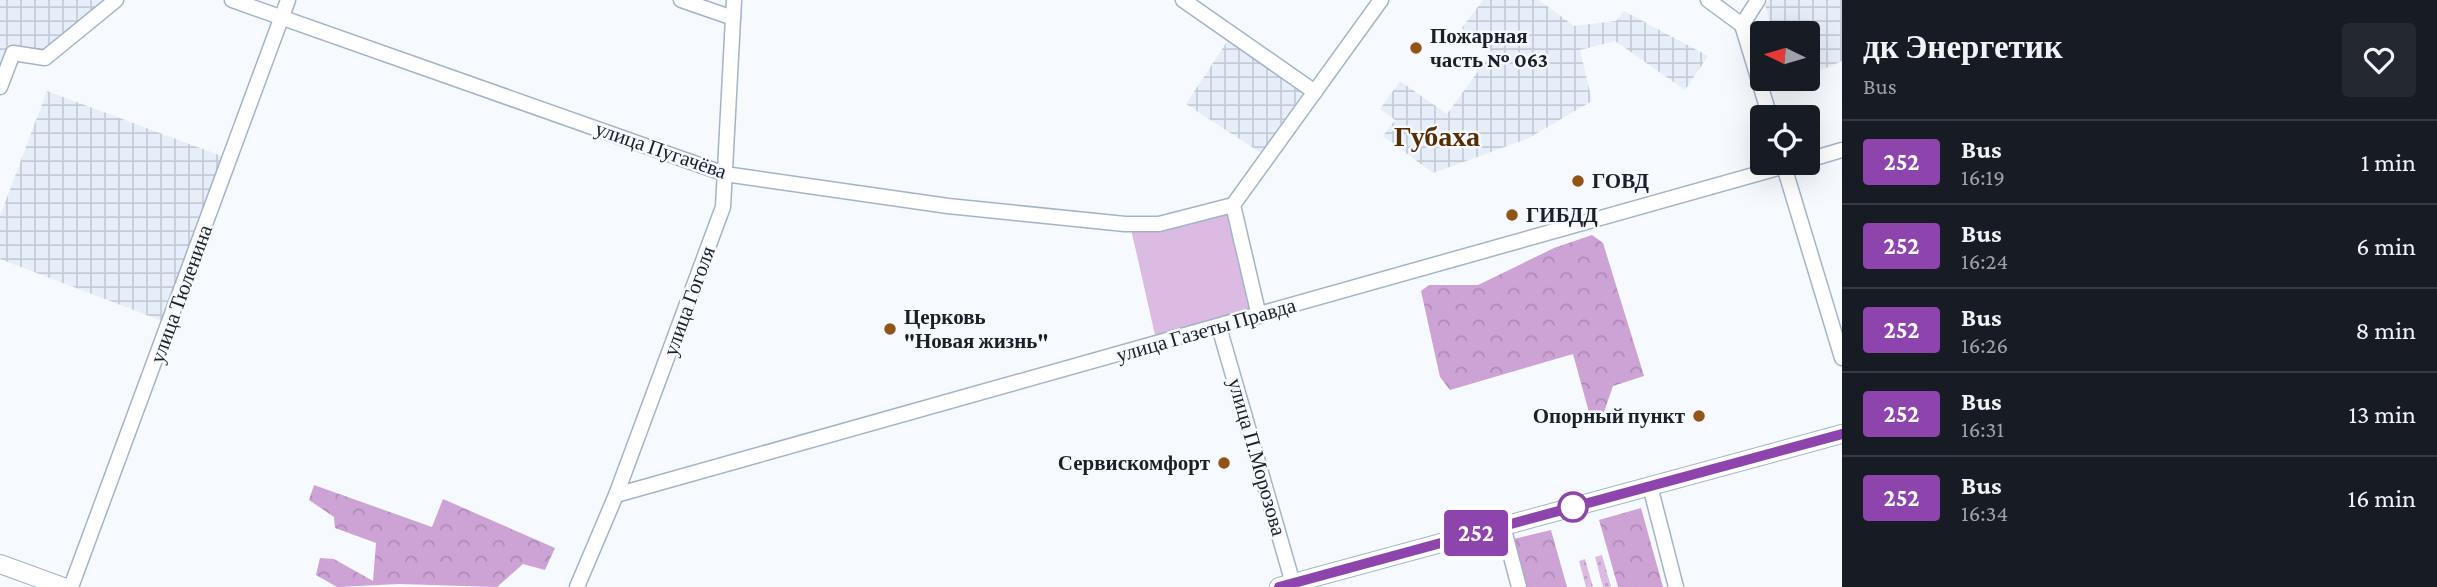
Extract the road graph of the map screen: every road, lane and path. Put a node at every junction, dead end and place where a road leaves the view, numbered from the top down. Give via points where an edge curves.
1 (116, 0) edge
2 (232, 0) edge
3 (288, 0) edge
4 (681, 0) edge
5 (734, 0) edge
6 (1183, 0) edge
7 (1381, 0) edge
8 (1708, 0) edge
9 (1758, 0) edge
10 (281, 16) junction
11 (733, 18) junction
12 (1742, 24) junction
13 (0, 87) edge
14 (1315, 92) junction
15 (1766, 105) edge
16 (1842, 150) edge
17 (1820, 156) edge
18 (726, 174) junction
19 (1750, 175) edge
20 (1791, 175) edge
21 (1233, 205) junction
22 (1259, 316) junction
23 (1219, 327) junction
24 (1842, 358) edge
25 (1842, 434) edge
26 (1650, 486) junction
27 (616, 495) junction
28 (1503, 526) junction
29 (0, 564) edge
30 (1289, 586) edge
31 (63, 587) edge
32 (71, 587) edge
33 (577, 587) edge
34 (1519, 587) edge
35 (1676, 587) edge

1 - 13 street via 45,58 13,53
2 - 10 street, улица Пугачёва
3 - 10 street, улица Тюленина
4 - 11 street
5 - 11 street, улица Гоголя
6 - 14 street
7 - 14 street
8 - 12 street
9 - 12 street
10 - 18 street, улица Пугачёва
10 - 32 street, улица Тюленина
11 - 18 street, улица Гоголя
12 - 15 street
14 - 21 street
16 - 17 street
18 - 21 street, улица Пугачёва via 948,206 1125,225 1159,224
18 - 27 street, улица Гоголя via 723,207
19 - 22 street, улица Газеты Правда
20 - 24 street
21 - 22 street
22 - 23 street, улица Газеты Правда
23 - 27 street, улица Газеты Правда
23 - 30 street, улица П.Морозова
25 - 26 main road
26 - 28 main road
26 - 35 street
27 - 33 street, улица Гоголя
28 - 30 main road
28 - 34 street
29 - 31 main road

